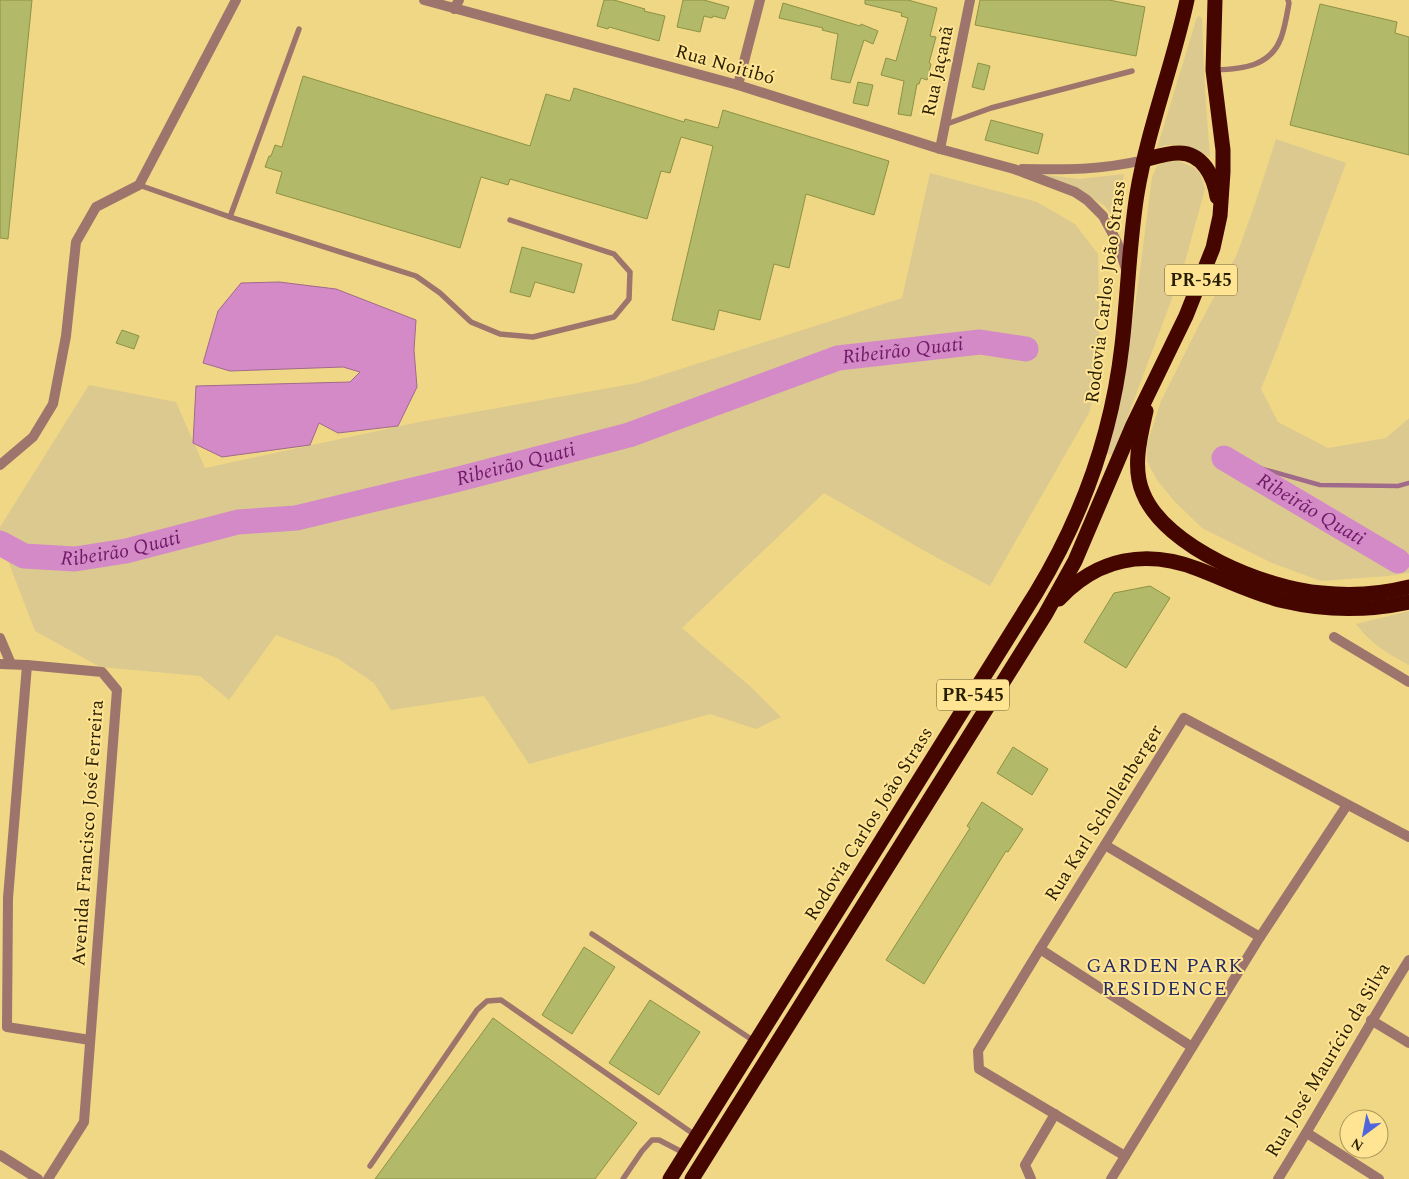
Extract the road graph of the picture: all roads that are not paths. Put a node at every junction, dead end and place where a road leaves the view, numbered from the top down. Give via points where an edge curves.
1 (236, 0) edge
2 (424, 0) edge
3 (760, 0) edge
4 (970, 0) edge
5 (1187, 0) edge
6 (1214, 0) edge
7 (1288, 0) edge
8 (456, 4) edge
9 (300, 29) dead end
10 (1213, 70) junction
11 (1132, 71) dead end
12 (738, 85) junction
13 (944, 125) junction
14 (940, 148) junction
15 (1144, 160) junction
16 (1014, 169) junction
17 (139, 185) junction
18 (1220, 216) junction
19 (230, 217) junction
20 (510, 220) dead end
21 (1129, 278) junction
22 (1155, 380) junction
23 (0, 465) edge
24 (1409, 587) edge
25 (1409, 602) edge
26 (1045, 615) junction
27 (1334, 637) dead end
28 (0, 638) edge
29 (0, 664) edge
30 (12, 664) junction
31 (27, 665) junction
32 (1409, 682) edge
33 (1348, 805) junction
34 (1409, 837) edge
35 (1105, 845) junction
36 (0, 890) edge
37 (8, 898) junction
38 (592, 934) dead end
39 (1260, 937) junction
40 (1040, 949) junction
41 (1409, 960) edge
42 (1371, 1020) junction
43 (90, 1040) junction
44 (756, 1042) junction
45 (1409, 1043) edge
46 (1192, 1047) junction
47 (1055, 1114) junction
48 (1307, 1133) junction
49 (697, 1136) junction
50 (686, 1154) junction
51 (0, 1155) edge
52 (1125, 1156) junction
53 (370, 1166) dead end
54 (38, 1179) edge
55 (48, 1179) edge
56 (623, 1179) edge
57 (670, 1179) edge
58 (692, 1179) edge
59 (1031, 1179) edge
60 (1111, 1179) edge
61 (1278, 1179) edge
62 (1379, 1179) edge

1 - 17 street
2 - 8 street, Rua Noitibó
3 - 12 street
4 - 13 street, Rua Jaçanã
5 - 15 highway, Rodovia Carlos João Strass
6 - 10 highway
7 - 10 lane via 1281,39 1267,58 1242,68
8 - 12 street, Rua Noitibó
9 - 19 lane
10 - 18 highway via 1223,150
11 - 13 lane via 991,108
12 - 14 street, Rua Noitibó
13 - 14 street, Rua Jaçanã
14 - 16 street, Rua Noitibó
15 - 16 street, Rua Noitibó via 1086,170
15 - 18 highway via 1181,152 1196,158 1214,182
15 - 21 highway, Rodovia Carlos João Strass / PR-545 via 1132,227
16 - 21 street, Rua Noitibó via 1075,192 1096,208 1110,228
17 - 19 lane
17 - 23 street via 96,208 76,242 66,336 54,404 33,437
18 - 22 highway, Rodovia Carlos João Strass / PR-545 via 1203,275
19 - 20 lane via 416,276 471,322 500,334 533,336 614,316 629,298 630,272 614,254
21 - 44 highway, Rodovia Carlos João Strass / PR-545 via 1110,417 1093,474 1072,526 1031,601
22 - 24 highway via 1139,445 1139,482 1148,504 1175,534 1211,558 1292,588 1344,594
22 - 26 highway, Rodovia Carlos João Strass / PR-545 via 1075,561
25 - 26 highway via 1352,609 1308,606 1255,592 1181,563 1148,557 1114,562 1081,579
26 - 58 highway, Rodovia Carlos João Strass / PR-545
27 - 32 street
28 - 30 street
29 - 30 street, Avenida Francisco José Ferreira
30 - 31 street, Avenida Francisco José Ferreira
31 - 37 street
31 - 43 street, Avenida Francisco José Ferreira via 102,672 117,690
33 - 34 street, Rua Karl Schollenberger
33 - 35 street, Rua Karl Schollenberger via 1184,718
33 - 39 street
35 - 39 street
35 - 40 street, Rua Karl Schollenberger
36 - 37 street
37 - 43 street via 6,1028
38 - 44 lane
39 - 46 street
40 - 46 street
40 - 47 street, Rua Karl Schollenberger via 978,1051 979,1069
41 - 42 street, Rua José Maurício da Silva
42 - 45 street
42 - 48 street, Rua José Maurício da Silva
43 - 55 street, Avenida Francisco José Ferreira via 84,1122
44 - 49 highway, Rodovia Carlos João Strass / PR-545
46 - 52 street
47 - 52 street
47 - 59 street via 1025,1165
48 - 61 street, Rua José Maurício da Silva
48 - 62 street
49 - 50 highway, Rodovia Carlos João Strass / PR-545
49 - 53 lane via 501,1000 486,1001 476,1010
50 - 56 lane via 659,1140 652,1140
50 - 57 highway, Rodovia Carlos João Strass / PR-545
51 - 54 street
52 - 60 street

